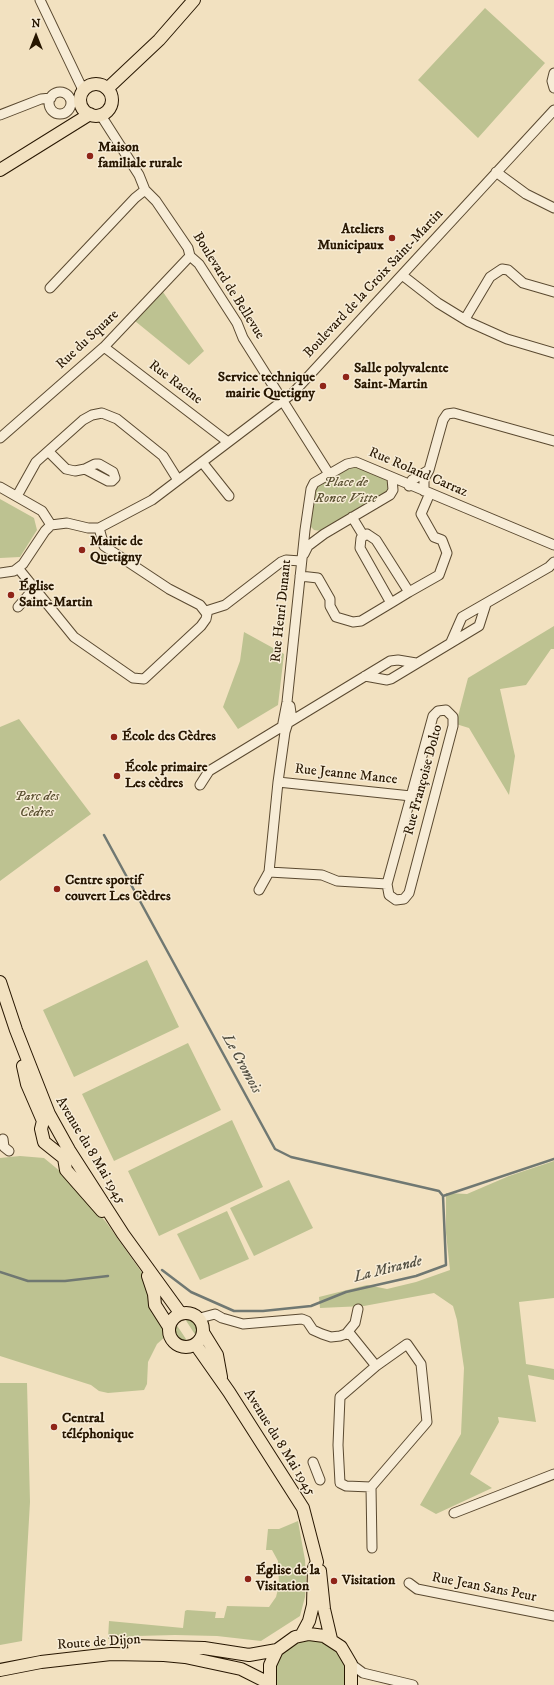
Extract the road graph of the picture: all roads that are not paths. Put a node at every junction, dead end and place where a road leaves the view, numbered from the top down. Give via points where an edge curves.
1 (42, 0) edge
2 (194, 0) edge
3 (554, 73) edge
4 (554, 88) edge
5 (107, 89) junction
6 (83, 90) junction
7 (51, 98) dead end
8 (554, 110) edge
9 (91, 112) junction
10 (0, 115) edge
11 (0, 170) edge
12 (496, 172) junction
13 (145, 190) junction
14 (554, 208) edge
15 (190, 256) junction
16 (402, 275) junction
17 (50, 288) dead end
18 (554, 292) edge
19 (465, 319) junction
20 (104, 347) junction
21 (554, 353) edge
22 (283, 400) junction
23 (0, 438) edge
24 (554, 441) edge
25 (228, 442) junction
26 (49, 452) junction
27 (202, 462) junction
28 (85, 469) dead end
29 (429, 470) junction
30 (329, 474) junction
31 (392, 478) junction
32 (178, 480) junction
33 (409, 486) junction
34 (0, 487) edge
35 (427, 492) junction
36 (390, 495) junction
37 (17, 496) junction
38 (229, 496) dead end
39 (352, 517) junction
40 (306, 522) junction
41 (52, 525) junction
42 (99, 528) junction
43 (324, 534) junction
44 (363, 535) junction
45 (554, 545) edge
46 (301, 561) junction
47 (554, 562) edge
48 (18, 568) junction
49 (0, 573) edge
50 (300, 576) junction
51 (28, 580) junction
52 (409, 592) junction
53 (391, 603) junction
54 (486, 604) junction
55 (18, 607) dead end
56 (206, 611) junction
57 (451, 642) junction
58 (416, 663) junction
59 (366, 676) junction
60 (289, 704) junction
61 (308, 711) junction
62 (285, 725) junction
63 (273, 733) junction
64 (282, 751) junction
65 (278, 782) junction
66 (200, 785) dead end
67 (411, 796) junction
68 (269, 872) junction
69 (387, 884) junction
70 (259, 890) dead end
71 (0, 982) edge
72 (49, 1122) junction
73 (3, 1139) dead end
74 (9, 1151) dead end
75 (123, 1234) junction
76 (140, 1259) junction
77 (358, 1309) dead end
78 (181, 1314) junction
79 (200, 1318) junction
80 (169, 1327) junction
81 (204, 1334) junction
82 (346, 1334) junction
83 (196, 1345) junction
84 (376, 1366) junction
85 (225, 1386) junction
86 (313, 1462) dead end
87 (554, 1474) edge
88 (320, 1480) dead end
89 (371, 1487) junction
90 (454, 1513) dead end
91 (372, 1548) dead end
92 (317, 1562) junction
93 (410, 1583) dead end
94 (554, 1616) edge
95 (302, 1634) junction
96 (331, 1639) junction
97 (277, 1650) junction
98 (41, 1662) junction
99 (351, 1664) junction
100 (0, 1670) edge
101 (269, 1684) edge
102 (351, 1685) edge
103 (413, 1685) edge

1 - 6 street via 59,36 63,51
2 - 5 main road via 159,40
3 - 4 street
5 - 6 main road via 95,84
5 - 9 main road via 110,93 109,108
6 - 9 main road via 80,98
7 - 10 street via 41,99
8 - 12 street, Boulevard de la Croix Saint-Martin
9 - 11 main road
9 - 13 street, Boulevard de Bellevue via 140,176
12 - 14 street via 521,191
12 - 16 street, Boulevard de la Croix Saint-Martin
13 - 15 street, Boulevard de Bellevue via 156,201 188,248
13 - 17 street
15 - 20 street, Rue du Square
15 - 22 street, Boulevard de Bellevue via 237,323 243,338
16 - 19 street via 438,303
16 - 22 street, Boulevard de la Croix Saint-Martin via 293,393
18 - 19 street via 523,283 508,270 502,269 490,277
19 - 21 street via 507,339
20 - 23 street, Rue du Square
20 - 25 street, Rue Racine
22 - 25 street, Boulevard de la Croix Saint-Martin
22 - 30 street
24 - 29 street via 454,413 447,414
25 - 27 street, Boulevard de la Croix Saint-Martin
26 - 28 street via 66,468 75,471
26 - 32 street via 83,420 106,413 117,418 163,456
26 - 37 street via 32,467
27 - 32 street, Boulevard de la Croix Saint-Martin
27 - 38 street
29 - 33 street via 412,480
29 - 35 street via 424,481
30 - 31 street, Rue Roland Carraz via 354,462
30 - 40 street, Rue Henri Dunant via 312,487
31 - 33 street, Rue Roland Carraz
31 - 36 street via 393,490
32 - 42 street, Boulevard de la Croix Saint-Martin via 152,500
33 - 35 street, Rue Roland Carraz
33 - 36 street
34 - 37 street
35 - 45 street, Rue Roland Carraz
35 - 52 street via 421,514 434,537 442,540 447,553 439,575
36 - 39 street
37 - 41 street via 42,511
39 - 43 street
39 - 44 street
40 - 43 street via 312,533 318,536
40 - 46 street, Rue Henri Dunant
41 - 42 street via 67,523
41 - 48 street
42 - 56 street via 104,546
43 - 46 street via 308,546
44 - 52 street via 370,535 376,540
44 - 53 street via 359,542 360,548
46 - 50 street, Rue Henri Dunant
46 - 56 street via 283,561 225,605
47 - 54 street
48 - 49 street
48 - 51 street
50 - 53 street via 318,578 330,599 330,606 336,617 353,622 361,621
50 - 60 street, Rue Henri Dunant
51 - 55 street via 31,592
51 - 56 street via 74,637 141,680 202,626 206,619
52 - 53 street
54 - 57 street via 460,619
54 - 57 street via 479,626
57 - 58 street
58 - 59 street via 390,661
58 - 59 street via 391,679 382,680
59 - 61 street
60 - 61 street via 301,711
60 - 62 street, Rue Henri Dunant
61 - 62 street
62 - 63 street
62 - 64 street, Rue Henri Dunant
63 - 64 street
63 - 66 street via 209,771
64 - 65 street, Rue Henri Dunant
65 - 67 street, Rue Jeanne Mance
65 - 68 street, Rue Henri Dunant
67 - 69 street, Rue Françoise Dolto
67 - 69 street, Rue Françoise Dolto via 433,716 440,710 448,712 453,717 453,726 408,893 402,899 394,899 388,892
68 - 69 street via 322,875 337,881
68 - 70 street
71 - 72 main road, Avenue du 8 Mai 1945 via 16,1030 27,1084
72 - 75 main road, Avenue du 8 Mai 1945
72 - 75 main road via 42,1136 46,1145 64,1158 66,1170
73 - 74 street via 4,1147
75 - 76 main road, Avenue du 8 Mai 1945
76 - 78 main road
76 - 80 main road via 152,1285 155,1305
77 - 82 street via 355,1323
78 - 79 main road via 191,1313
78 - 80 main road via 173,1319
79 - 81 main road
79 - 82 street via 215,1314 243,1324 302,1319 307,1321 313,1330 322,1334 331,1337
80 - 83 main road via 171,1339 179,1346 185,1348
81 - 83 main road
81 - 85 main road via 217,1356
82 - 84 street via 351,1336
83 - 85 main road, Avenue du 8 Mai 1945
84 - 89 street via 340,1397 338,1445 340,1483 346,1486
84 - 89 street via 407,1344 421,1364 427,1422
85 - 92 main road, Avenue du 8 Mai 1945 via 303,1508
86 - 88 street
87 - 90 street
89 - 91 street
92 - 95 main road, Avenue du 8 Mai 1945 via 314,1568 313,1605
92 - 96 main road
93 - 94 street, Rue Jean Sans Peur via 417,1589
95 - 96 main road via 317,1634
95 - 97 main road via 288,1640
96 - 99 main road via 345,1652
97 - 98 main road via 249,1655 196,1647 130,1646
97 - 101 main road via 270,1665
98 - 100 main road, Route de Dijon
98 - 101 main road, Route de Dijon via 111,1654 185,1657 241,1669
99 - 102 main road
99 - 103 street via 363,1673

